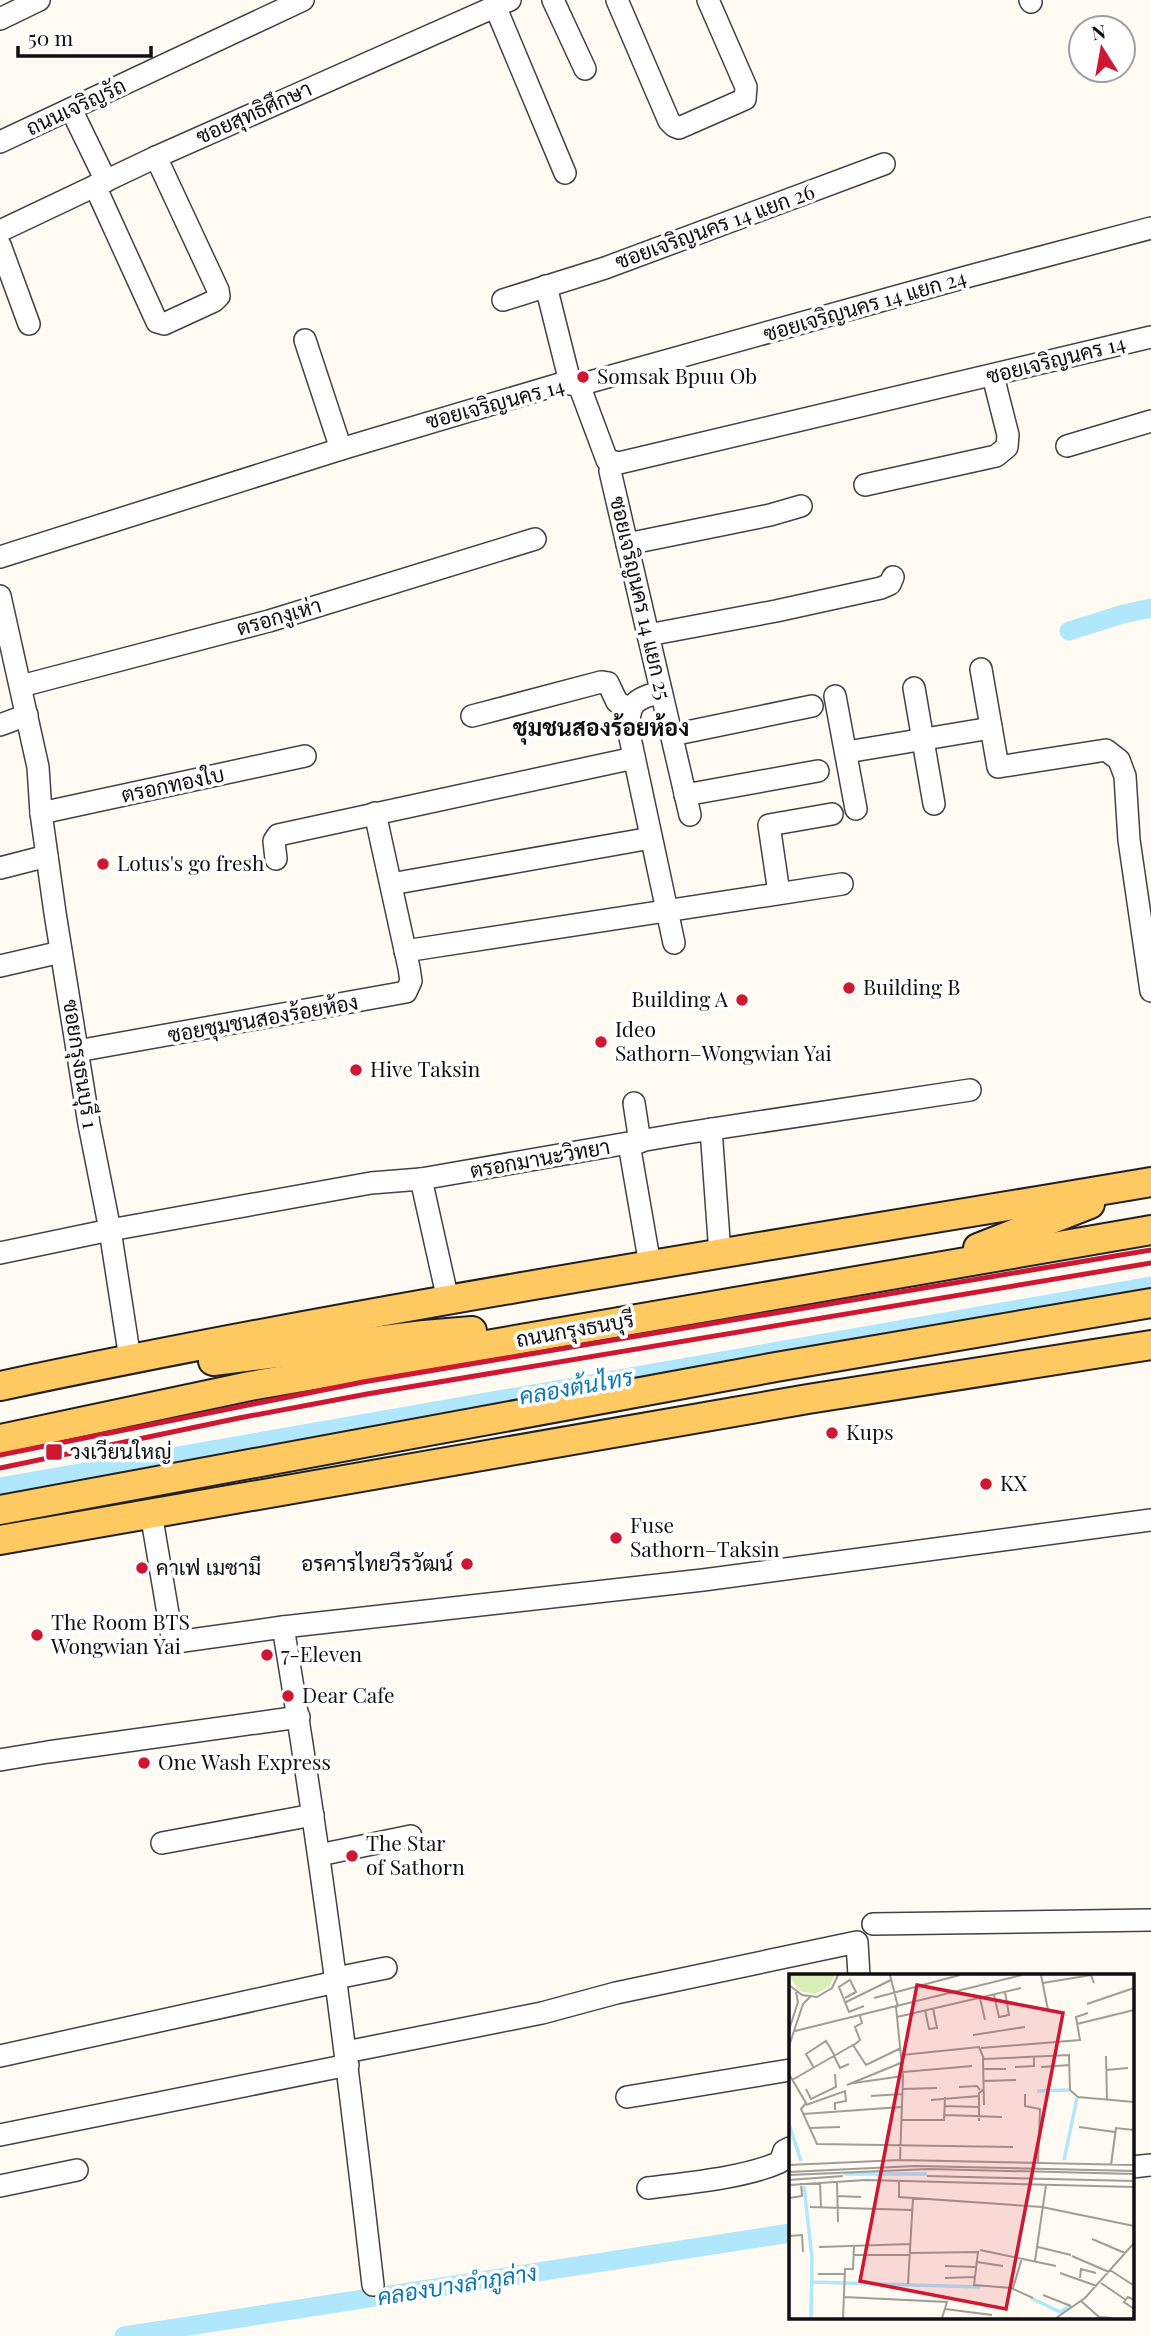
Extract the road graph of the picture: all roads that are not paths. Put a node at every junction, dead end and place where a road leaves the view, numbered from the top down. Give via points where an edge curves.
1 (39, 0) edge
2 (303, 0) edge
3 (553, 0) edge
4 (617, 0) edge
5 (708, 0) edge
6 (503, 3) edge
7 (0, 19) edge
8 (585, 69) dead end
9 (71, 108) junction
10 (0, 142) edge
11 (156, 157) junction
12 (884, 164) dead end
13 (565, 173) dead end
14 (100, 184) junction
15 (1151, 229) edge
16 (0, 230) edge
17 (0, 246) edge
18 (546, 286) junction
19 (503, 300) dead end
20 (29, 324) dead end
21 (1151, 337) edge
22 (304, 340) dead end
23 (993, 376) junction
24 (574, 384) junction
25 (1151, 421) edge
26 (1067, 446) dead end
27 (341, 449) junction
28 (612, 463) junction
29 (864, 485) dead end
30 (801, 506) dead end
31 (535, 539) dead end
32 (627, 544) junction
33 (0, 557) edge
34 (893, 577) dead end
35 (1, 607) edge
36 (648, 635) junction
37 (981, 669) dead end
38 (21, 686) junction
39 (914, 688) dead end
40 (662, 692) junction
41 (835, 696) dead end
42 (812, 706) dead end
43 (631, 709) junction
44 (27, 715) junction
45 (472, 716) dead end
46 (0, 725) edge
47 (991, 728) junction
48 (671, 735) junction
49 (923, 739) junction
50 (847, 752) junction
51 (305, 756) dead end
52 (634, 758) junction
53 (818, 771) dead end
54 (934, 804) dead end
55 (856, 809) dead end
56 (41, 813) junction
57 (375, 813) junction
58 (832, 814) dead end
59 (651, 838) junction
60 (47, 856) junction
61 (276, 859) dead end
62 (0, 868) edge
63 (391, 884) junction
64 (842, 884) dead end
65 (779, 893) junction
66 (667, 909) junction
67 (674, 943) dead end
68 (405, 951) junction
69 (61, 952) junction
70 (0, 966) edge
71 (1151, 991) edge
72 (77, 1051) junction
73 (970, 1090) dead end
74 (629, 1111) dead end
75 (711, 1129) junction
76 (634, 1143) junction
77 (421, 1179) junction
78 (1147, 1183) edge
79 (110, 1230) junction
80 (1151, 1230) edge
81 (0, 1253) edge
82 (720, 1254) junction
83 (650, 1265) junction
84 (930, 1268) junction
85 (447, 1300) junction
86 (1151, 1303) edge
87 (600, 1326) junction
88 (1151, 1345) edge
89 (1080, 1356) junction
90 (130, 1359) junction
91 (776, 1367) junction
92 (0, 1387) edge
93 (0, 1439) edge
94 (374, 1441) junction
95 (0, 1510) edge
96 (151, 1513) junction
97 (1151, 1520) edge
98 (0, 1534) edge
99 (0, 1540) edge
100 (283, 1627) junction
101 (299, 1717) junction
102 (0, 1760) edge
103 (313, 1815) junction
104 (411, 1836) dead end
105 (162, 1843) dead end
106 (319, 1855) junction
107 (1151, 1920) edge
108 (873, 1924) dead end
109 (386, 1968) dead end
110 (859, 1974) edge
111 (336, 1980) junction
112 (0, 2056) edge
113 (347, 2058) junction
114 (789, 2070) edge
115 (627, 2097) dead end
116 (0, 2135) edge
117 (789, 2148) edge
118 (77, 2170) dead end
119 (0, 2186) edge
120 (648, 2188) dead end
121 (373, 2285) dead end

1 - 7 street
2 - 9 street, ถนนเจริญรัถ
3 - 8 street
4 - 5 street via 669,121 679,128 745,99 746,88
6 - 11 street, ซอยสุทธิศึกษา
6 - 13 street
9 - 10 street, ถนนเจริญรัถ
9 - 14 street
11 - 14 street, ซอยสุทธิศึกษา
11 - 14 street via 218,290 214,301 157,323
12 - 18 street, ซอยเจริญนคร 14 แยก 26
14 - 16 street, ซอยสุทธิศึกษา
15 - 24 street, ซอยเจริญนคร 14 แยก 24
17 - 20 street
18 - 19 street, ซอยเจริญนคร 14 แยก 26
18 - 24 street
21 - 23 street, ซอยเจริญนคร 14
22 - 27 street
23 - 28 street, ซอยเจริญนคร 14
23 - 29 street via 1007,447 996,456
24 - 27 street, ซอยเจริญนคร 14 via 563,383
24 - 28 street, ซอยเจริญนคร 14 via 585,396 602,450
25 - 26 street
27 - 33 street, ซอยเจริญนคร 14
28 - 32 street, ซอยเจริญนคร 14 แยก 25
30 - 32 street
31 - 38 street, ตรอกงูเห่า via 269,621
32 - 36 street, ซอยเจริญนคร 14 แยก 25
34 - 36 street via 881,588
35 - 38 street, ซอยกรุงธนบุรี 1
36 - 40 street, ซอยเจริญนคร 14 แยก 25
37 - 47 street
38 - 44 street, ซอยกรุงธนบุรี 1
39 - 49 street
40 - 43 street via 647,696
40 - 48 street, ซอยเจริญนคร 14 แยก 25
41 - 50 street
42 - 48 street
43 - 45 street via 617,702 608,683 601,682
43 - 52 street
44 - 46 street
44 - 56 street, ซอยกรุงธนบุรี 1 via 38,767
47 - 49 street
47 - 71 street via 999,767 1106,750 1119,760 1125,776 1129,840
48 - 53 street, ซอยเจริญนคร 14 แยก 25 via 687,805
49 - 50 street
49 - 54 street
50 - 55 street
51 - 56 street, ตรอกทองใบ
52 - 57 street
52 - 59 street
56 - 60 street, ซอยกรุงธนบุรี 1
57 - 61 street via 278,835
57 - 63 street, ซอยชุมชนสองร้อยห้อง
58 - 65 street via 769,825
59 - 63 street
59 - 66 street
60 - 62 street
60 - 69 street, ซอยกรุงธนบุรี 1
63 - 68 street, ซอยชุมชนสองร้อยห้อง
64 - 65 street
65 - 66 street
66 - 67 street
66 - 68 street
68 - 72 street, ซอยชุมชนสองร้อยห้อง via 411,981 406,992
69 - 70 street
69 - 72 street, ซอยกรุงธนบุรี 1
72 - 79 street, ซอยกรุงธนบุรี 1
73 - 75 street, ตรอกมานะวิทยา
74 - 76 street
75 - 76 street, ตรอกมานะวิทยา
75 - 82 street
76 - 77 street, ตรอกมานะวิทยา
76 - 83 street
77 - 79 street, ตรอกมานะวิทยา
77 - 85 street
78 - 82 main road
78 - 84 main road
79 - 81 street, ตรอกมานะวิทยา
79 - 90 street, ซอยกรุงธนบุรี 1
80 - 84 main road, ถนนกรุงธนบุรี
82 - 83 main road
83 - 85 main road
84 - 87 main road, ถนนกรุงธนบุรี
85 - 90 main road
86 - 91 main road
87 - 92 main road via 424,1335
87 - 93 main road, ถนนกรุงธนบุรี via 250,1386
88 - 89 main road
89 - 91 main road
89 - 96 main road
90 - 92 main road
91 - 94 main road
94 - 95 main road
94 - 98 main road via 265,1472
96 - 99 main road
96 - 100 street via 173,1640
97 - 100 street via 703,1580
100 - 101 street
101 - 102 street
101 - 103 street
103 - 105 street
103 - 106 street
104 - 106 street
106 - 111 street
107 - 108 street
109 - 111 street
110 - 113 street via 857,1942 616,1993
111 - 112 street
111 - 113 street
113 - 116 street
113 - 121 street
114 - 115 street
117 - 120 street via 780,2162 761,2168
118 - 119 street

